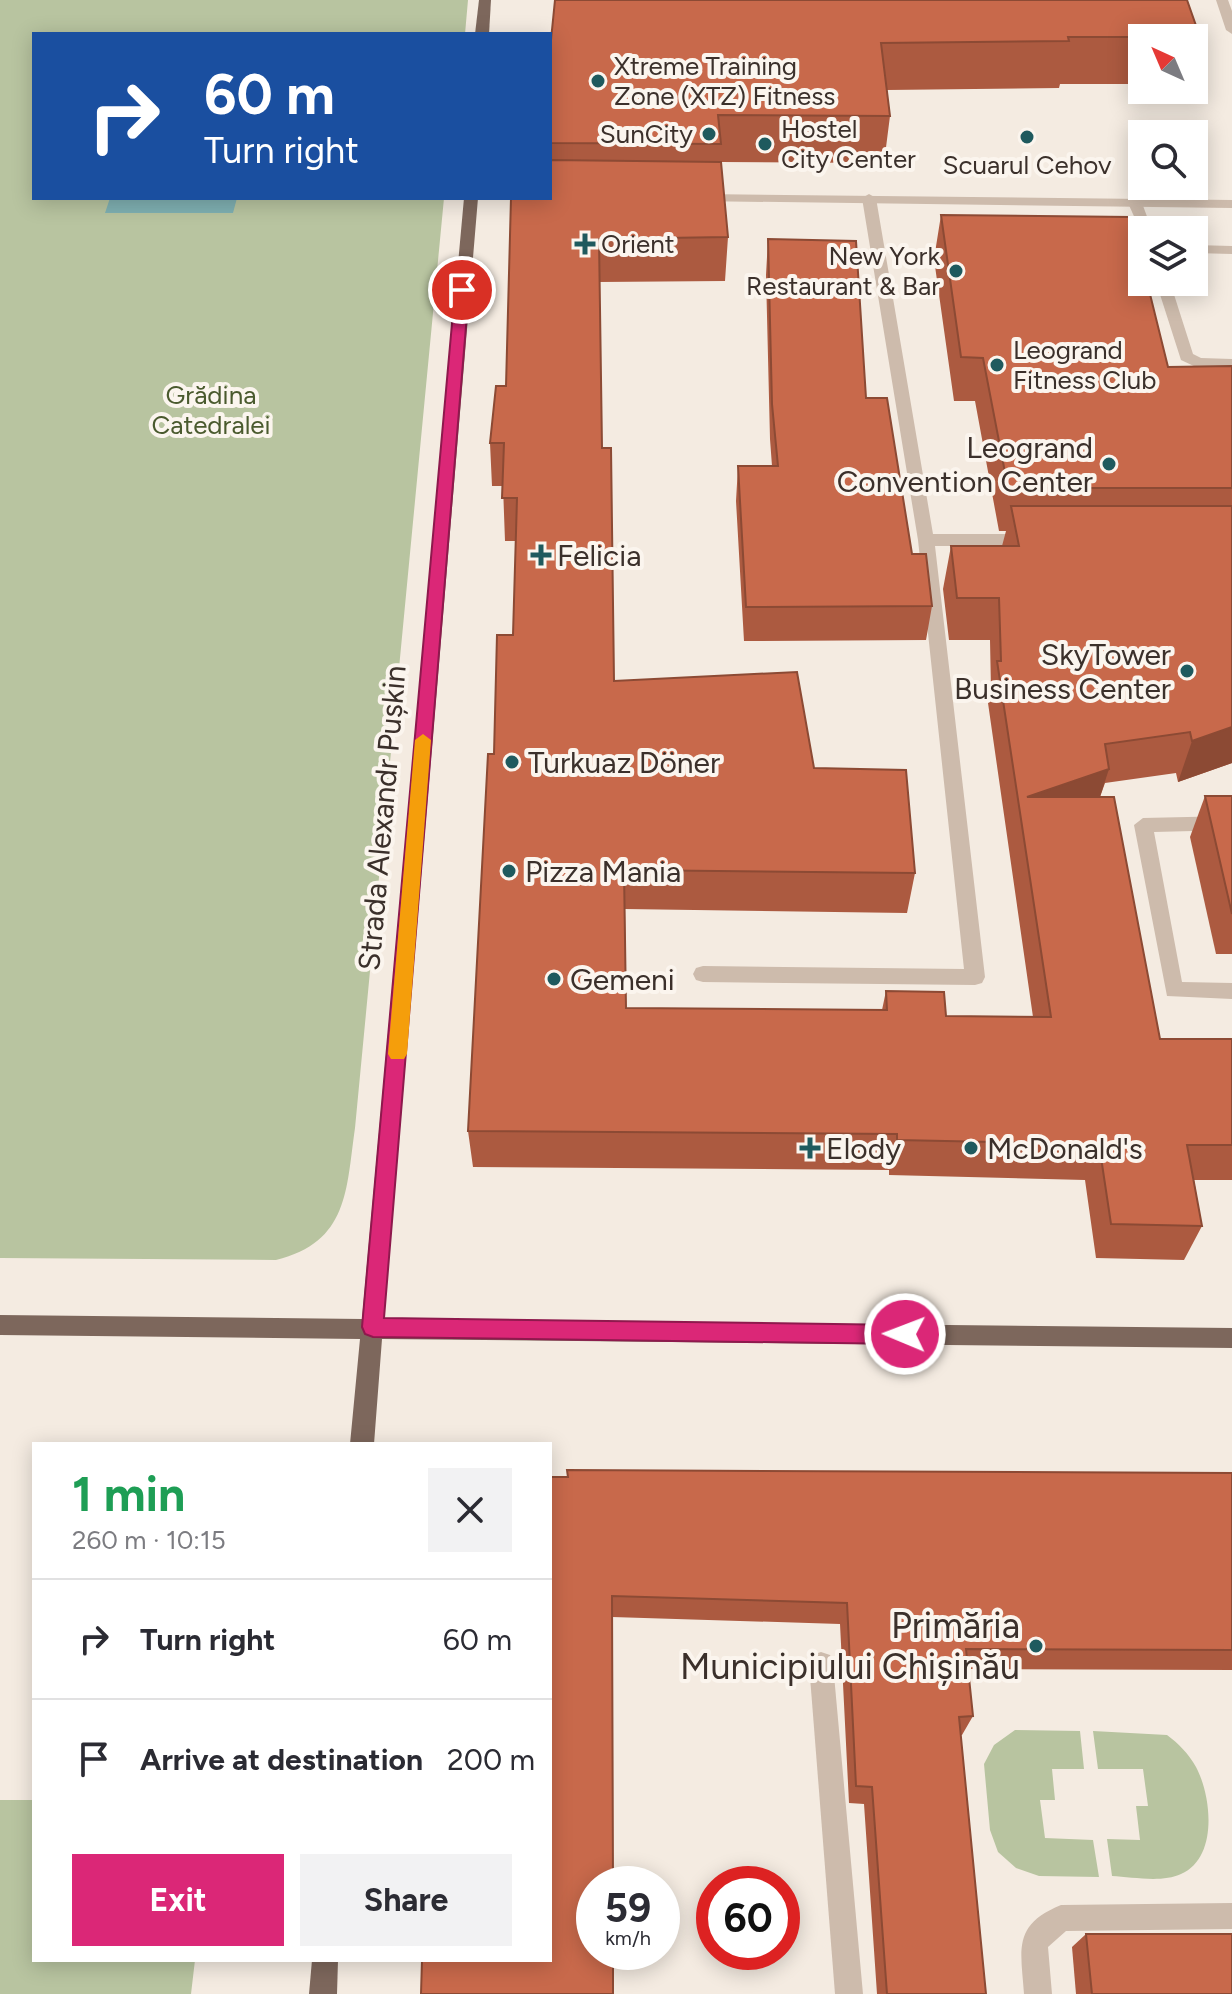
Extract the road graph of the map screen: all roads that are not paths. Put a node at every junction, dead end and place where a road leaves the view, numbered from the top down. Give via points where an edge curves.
1 (485, 0) edge
2 (1222, 0) edge
3 (1232, 30) edge
4 (482, 32) edge
5 (678, 198) edge
6 (869, 198) junction
7 (471, 200) edge
8 (1135, 203) junction
9 (1232, 204) edge
10 (1140, 216) edge
11 (1208, 249) edge
12 (1232, 250) edge
13 (1167, 296) edge
14 (1232, 364) edge
15 (926, 540) junction
16 (1048, 540) edge
17 (1232, 823) edge
18 (703, 974) dead end
19 (1232, 991) edge
20 (0, 1325) edge
21 (373, 1327) junction
22 (1232, 1338) edge
23 (362, 1442) edge
24 (821, 1664) dead end
25 (1232, 1916) edge
26 (325, 1962) edge
27 (323, 1994) edge
28 (849, 1994) edge
29 (1038, 1994) edge

1 - 4 main road
2 - 3 street
5 - 6 street
6 - 8 street
6 - 15 street
7 - 21 main road, Strada Alexandr Pușkin
8 - 9 street
8 - 10 street
11 - 12 street
13 - 14 street via 1186,357 1198,363
15 - 16 street
15 - 18 street via 975,977
17 - 19 street via 1143,825 1174,990
20 - 21 main road
21 - 22 main road
21 - 23 main road, Strada Alexandr Pușkin
24 - 28 street
25 - 29 street via 1061,1918 1034,1941
26 - 27 main road

